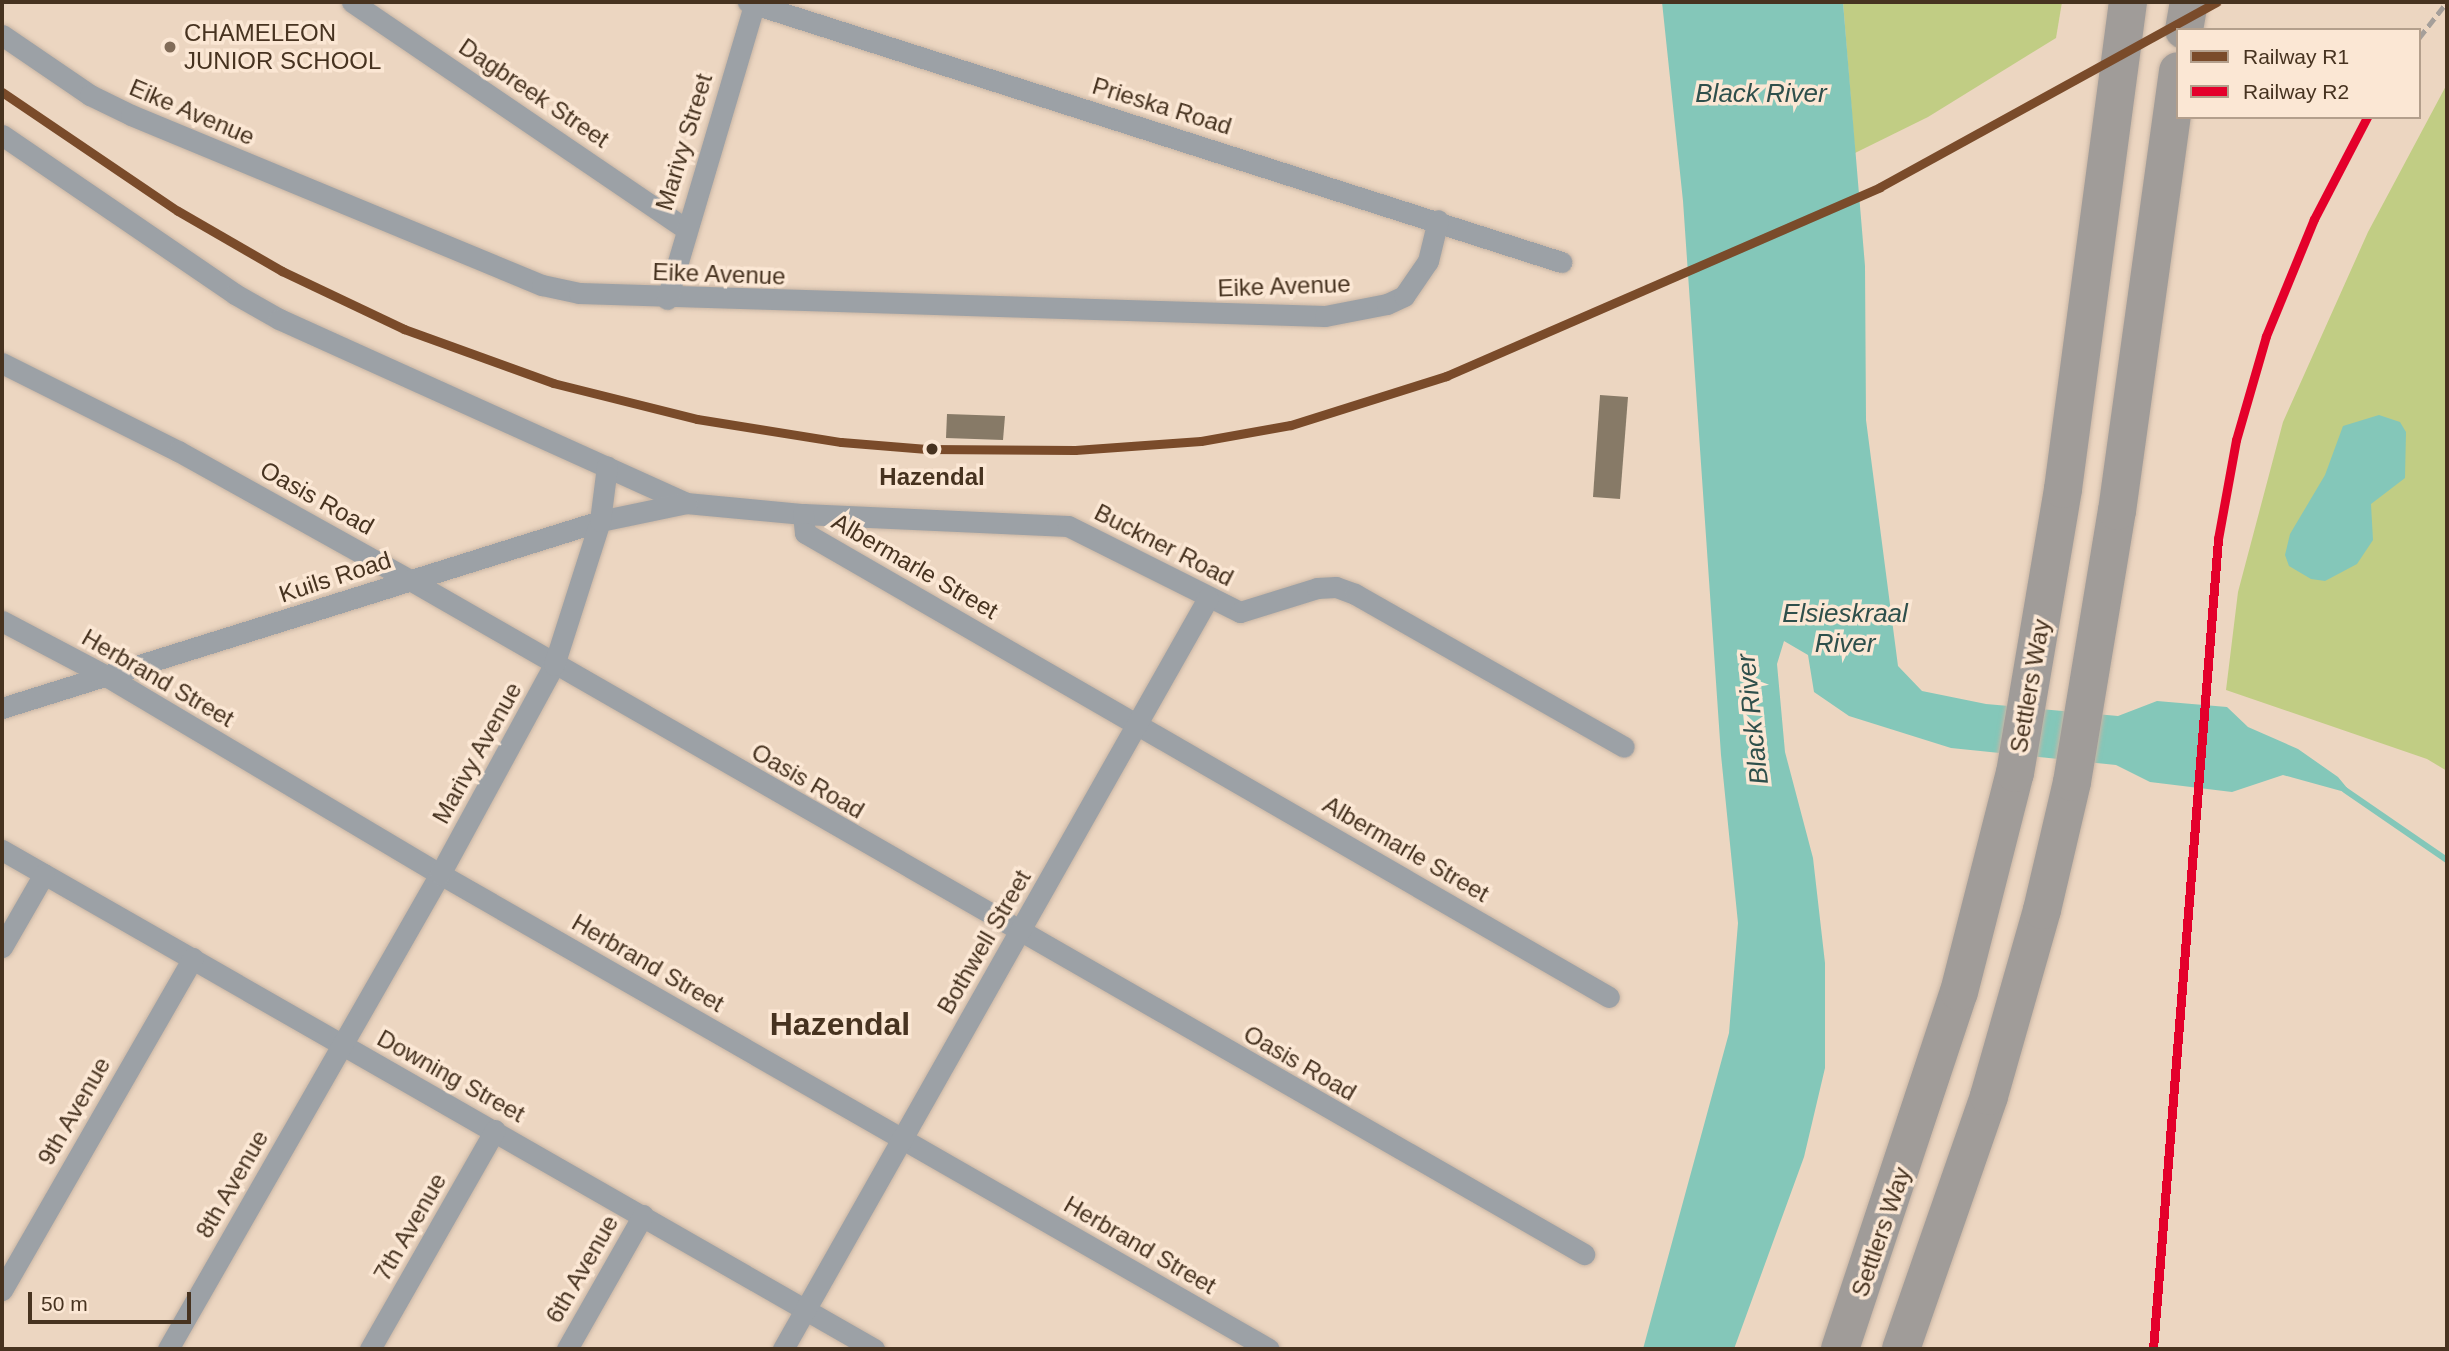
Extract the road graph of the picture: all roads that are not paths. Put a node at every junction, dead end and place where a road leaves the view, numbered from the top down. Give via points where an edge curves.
1 (352, 2) edge
2 (2189, 2) edge
3 (752, 3) edge
4 (2128, 3) edge
5 (2185, 28) edge
6 (2, 35) edge
7 (2176, 83) edge
8 (2, 135) edge
9 (1438, 220) junction
10 (685, 228) junction
11 (1561, 262) dead end
12 (667, 299) junction
13 (2, 363) edge
14 (607, 466) junction
15 (686, 503) junction
16 (803, 514) junction
17 (600, 521) junction
18 (411, 580) junction
19 (1208, 598) junction
20 (2, 621) edge
21 (554, 665) junction
22 (108, 677) junction
23 (2, 708) edge
24 (1137, 724) junction
25 (1624, 747) dead end
26 (2, 850) edge
27 (44, 874) junction
28 (440, 874) junction
29 (1020, 933) junction
30 (2, 947) edge
31 (193, 958) junction
32 (1609, 997) dead end
33 (341, 1044) junction
34 (495, 1130) junction
35 (903, 1138) junction
36 (643, 1215) junction
37 (1584, 1254) dead end
38 (2, 1290) edge
39 (805, 1310) junction
40 (168, 1349) edge
41 (370, 1349) edge
42 (567, 1349) edge
43 (783, 1349) edge
44 (874, 1349) edge
45 (1269, 1349) edge
46 (1840, 1349) edge
47 (1901, 1349) edge

1 - 10 street, Dagbreek Street
2 - 5 highway
3 - 9 street, Prieska Road
3 - 10 street, Marivy Street
4 - 46 highway, Settlers Way via 2063,489 2015,773 1959,992
6 - 12 street, Eike Avenue via 109,106 542,285 579,293
7 - 47 highway via 2072,782 2042,910 1989,1096
8 - 14 street, Albermarle Street via 235,295
9 - 11 street, Prieska Road
9 - 12 street, Eike Avenue via 1428,261 1404,296 1325,317
10 - 12 street, Marivy Street
13 - 18 street, Oasis Road via 178,451
14 - 15 street, Albermarle Street
14 - 17 street, Marivy Avenue
15 - 16 street, Albermarle Street
15 - 17 street, Kuils Road
16 - 19 street, Buckner Road via 1068,526
16 - 24 street, Albermarle Street via 805,533
17 - 18 street, Kuils Road
17 - 21 street, Marivy Avenue
18 - 21 street, Oasis Road
18 - 22 street, Kuils Road
19 - 24 street, Bothwell Street
19 - 25 street, Buckner Road via 1240,612 1317,588 1355,594
20 - 22 street, Herbrand Street
21 - 28 street, Marivy Avenue
21 - 29 street, Oasis Road
22 - 23 street, Kuils Road
22 - 28 street, Herbrand Street
24 - 29 street, Bothwell Street
24 - 32 street, Albermarle Street
26 - 27 street, Downing Street
27 - 30 street
27 - 31 street, Downing Street
28 - 33 street, Marivy Avenue
28 - 35 street, Herbrand Street
29 - 35 street, Bothwell Street
29 - 37 street, Oasis Road
31 - 33 street, Downing Street
31 - 38 street, 9th Avenue
33 - 34 street, Downing Street
33 - 40 street, 8th Avenue
34 - 36 street, Downing Street
34 - 41 street, 7th Avenue
35 - 39 street, Bothwell Street
35 - 45 street, Herbrand Street
36 - 39 street, Downing Street
36 - 42 street, 6th Avenue
39 - 43 street, Bothwell Street
39 - 44 street, Downing Street

